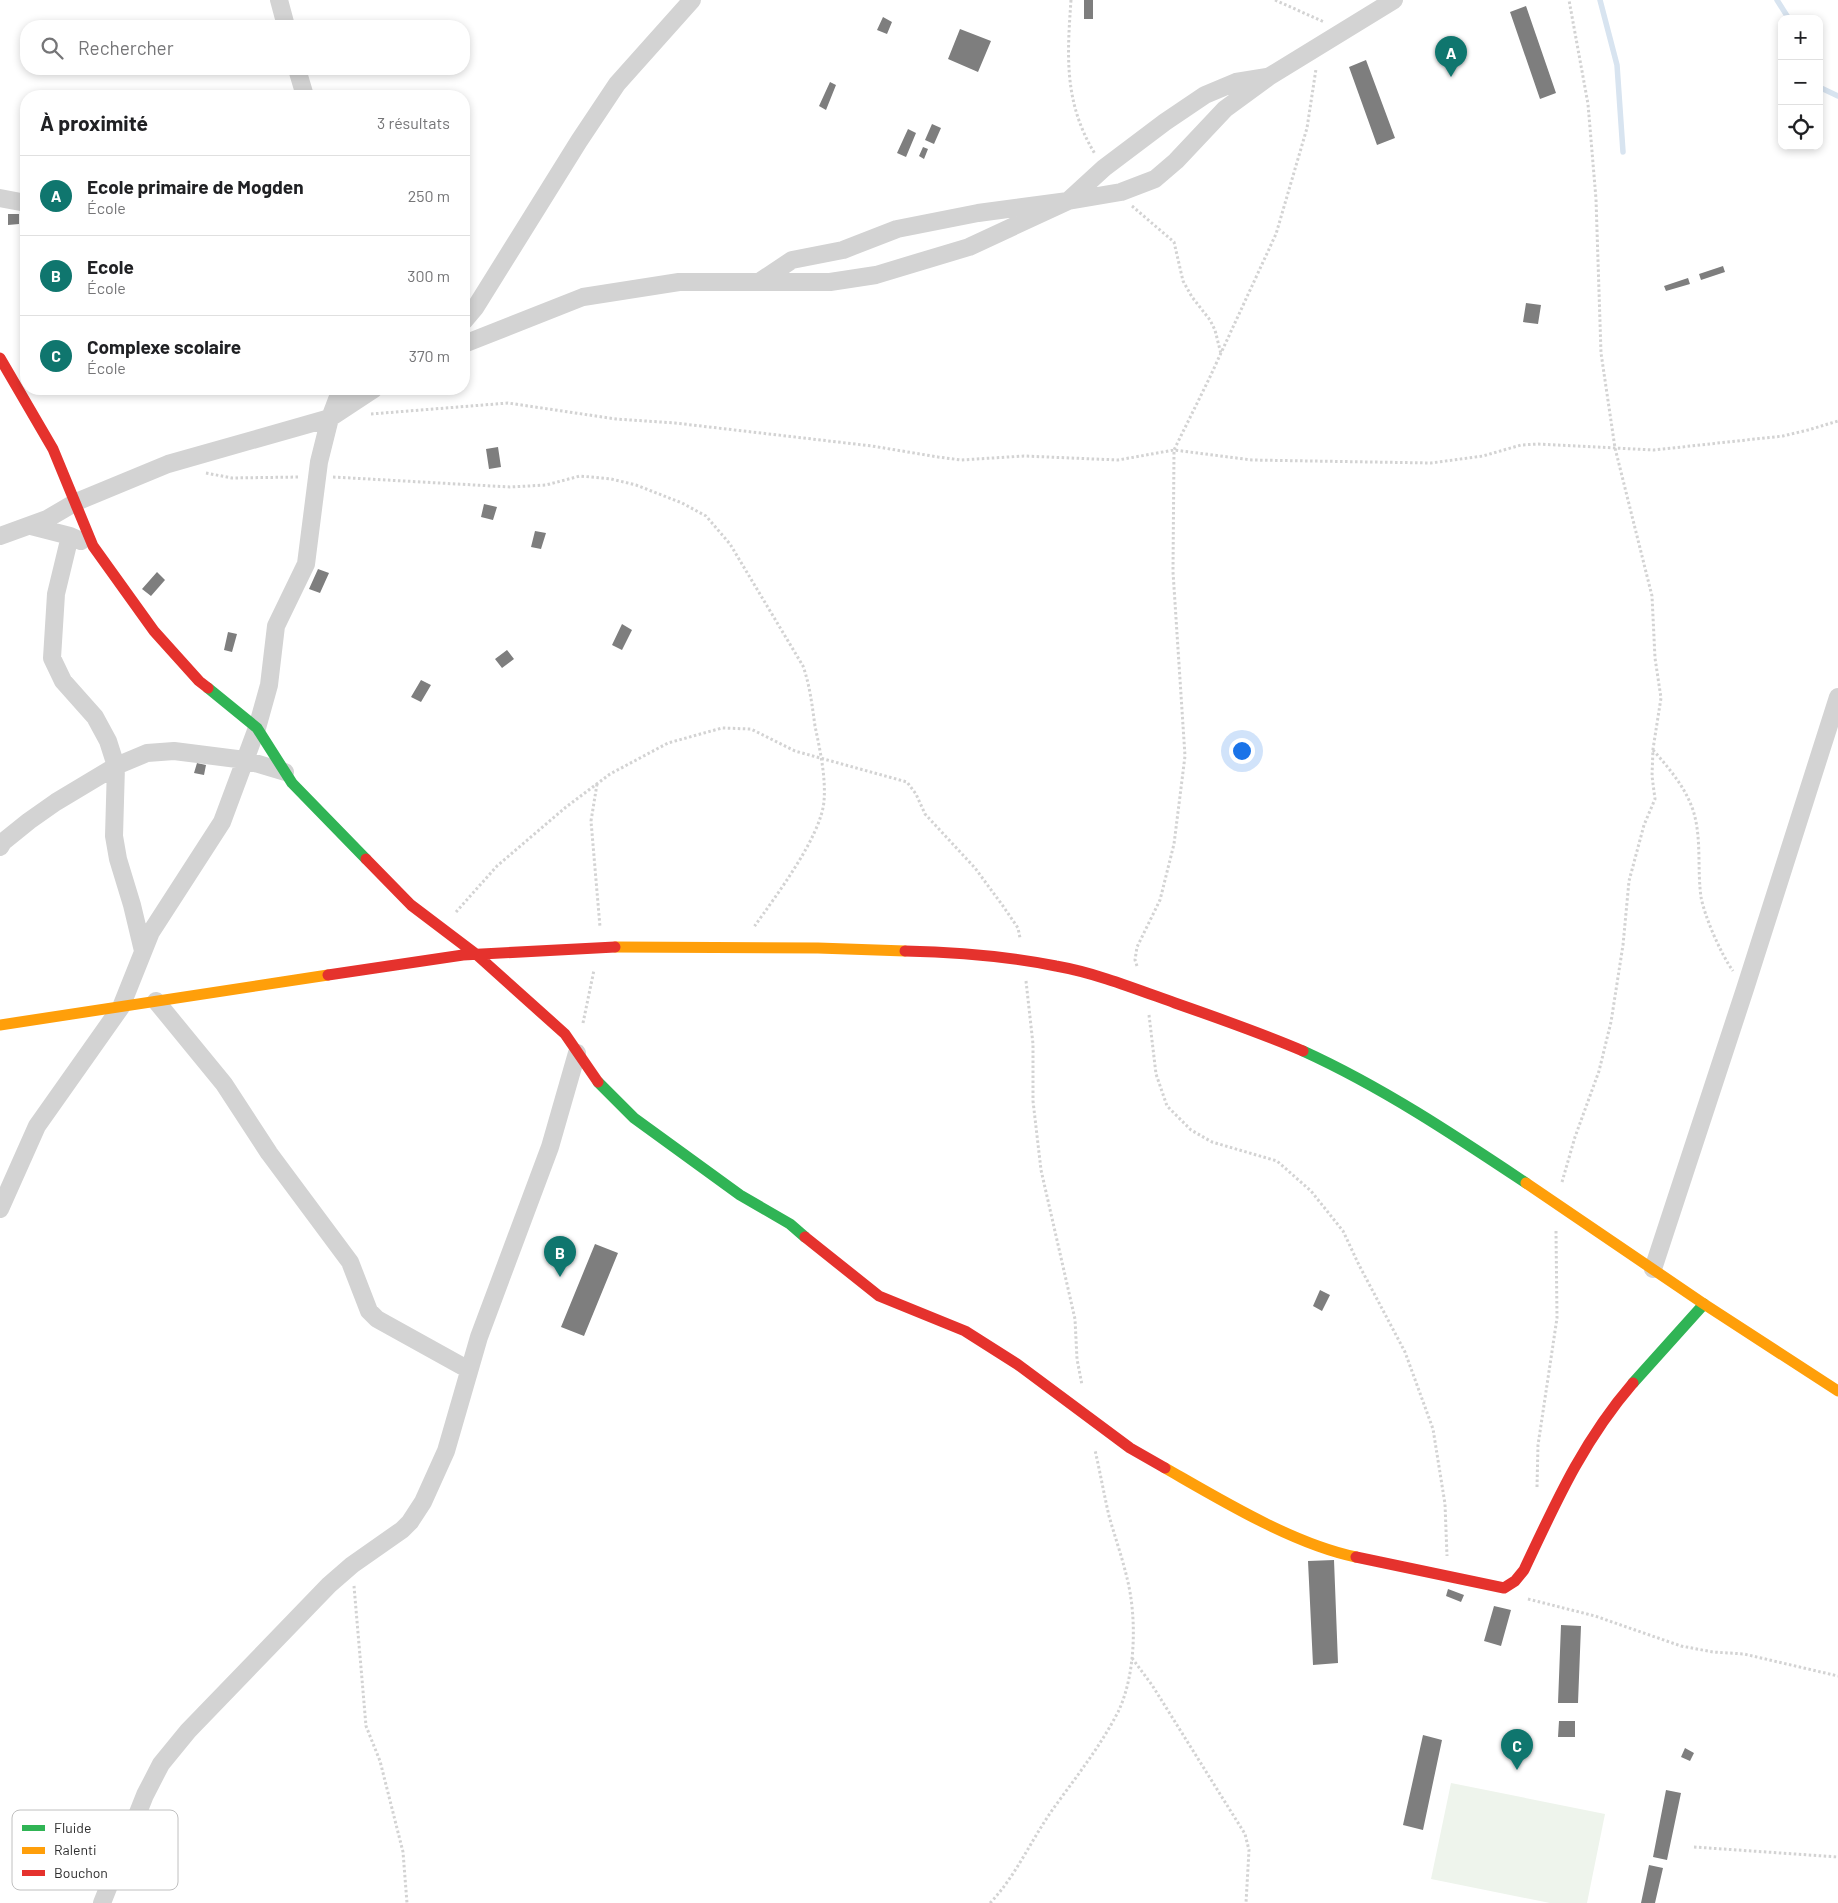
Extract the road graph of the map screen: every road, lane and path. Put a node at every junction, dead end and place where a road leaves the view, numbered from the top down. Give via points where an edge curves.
1 (279, 0) edge
2 (692, 0) edge
3 (1275, 0) edge
4 (1394, 0) edge
5 (1569, 0) edge
6 (284, 20) edge
7 (1344, 31) junction
8 (1319, 46) junction
9 (299, 75) edge
10 (1270, 76) junction
11 (303, 90) edge
12 (0, 198) edge
13 (1068, 200) junction
14 (20, 202) edge
15 (758, 282) junction
16 (470, 314) edge
17 (470, 342) edge
18 (0, 358) edge
19 (20, 392) edge
20 (22, 395) edge
21 (339, 395) edge
22 (365, 395) edge
23 (369, 414) dead end
24 (330, 418) junction
25 (1838, 421) edge
26 (1615, 448) junction
27 (1174, 450) junction
28 (204, 472) dead end
29 (316, 477) junction
30 (76, 502) junction
31 (31, 526) junction
32 (0, 536) edge
33 (70, 536) junction
34 (93, 546) junction
35 (1838, 697) edge
36 (257, 728) junction
37 (1653, 749) junction
38 (821, 758) junction
39 (245, 760) junction
40 (116, 766) junction
41 (285, 772) junction
42 (598, 783) junction
43 (0, 846) edge
44 (438, 925) junction
45 (599, 948) junction
46 (740, 948) junction
47 (143, 951) junction
48 (477, 954) junction
49 (1022, 960) junction
50 (1745, 989) junction
51 (1147, 993) junction
52 (156, 1001) junction
53 (121, 1007) junction
54 (0, 1025) edge
55 (577, 1053) junction
56 (1556, 1205) junction
57 (0, 1209) edge
58 (1653, 1269) junction
59 (1704, 1304) junction
60 (469, 1370) junction
61 (1082, 1388) dead end
62 (1838, 1391) edge
63 (1088, 1416) junction
64 (1537, 1491) dead end
65 (352, 1565) junction
66 (1448, 1578) junction
67 (1504, 1588) junction
68 (1132, 1658) junction
69 (1838, 1676) edge
70 (139, 1810) edge
71 (1694, 1847) dead end
72 (1838, 1857) edge
73 (107, 1890) edge
74 (102, 1903) edge
75 (407, 1903) edge
76 (990, 1903) edge
77 (1246, 1903) edge

1 - 6 street
2 - 16 street via 618,84
3 - 7 path
4 - 7 street
5 - 26 path via 1588,104 1596,200 1601,353
7 - 8 street
8 - 10 street
8 - 27 path via 1307,128 1276,234
9 - 11 street
10 - 13 street via 1236,82 1205,95 1104,168
10 - 13 street via 1225,110 1155,179 1121,192
12 - 14 street
13 - 15 street via 896,229 843,250 792,260
13 - 15 street via 970,247 876,275 830,282
15 - 17 street via 679,282 583,297
18 - 19 street
20 - 30 street via 53,448
21 - 24 street
22 - 24 street
23 - 27 path via 508,403 616,419 863,445 960,460 1024,456 1118,460
24 - 29 street
24 - 30 street via 168,464
25 - 26 path via 1783,436 1654,450
26 - 27 path via 1521,445 1483,456 1430,463 1252,460
26 - 37 path via 1652,596 1661,698
27 - 51 path via 1173,572 1185,756 1174,844 1160,900 1137,947 1135,960
28 - 29 path via 232,478
29 - 36 street via 306,564 276,626 269,685
29 - 38 path via 510,487 546,485 580,476 611,478 682,503 706,516 730,544 803,666 810,684
30 - 31 street
30 - 34 street
31 - 32 street
31 - 33 street
33 - 34 street
33 - 40 street via 56,594 52,658 63,680 95,717
34 - 36 street via 154,632 199,681
35 - 50 street
36 - 39 street
36 - 41 street
37 - 50 path via 1675,775 1693,809 1702,898 1709,923 1730,968
37 - 56 path via 1655,799 1644,825 1629,881 1611,1022 1599,1071 1575,1137
38 - 42 path via 795,751 751,728 722,728 668,744
38 - 46 path via 824,802 818,826 791,873
38 - 49 path via 907,782 925,814 975,868 1018,928
39 - 40 street via 165,752 147,753
39 - 41 street
39 - 47 street via 222,822 151,932
40 - 43 street via 56,802
40 - 47 street via 114,836
41 - 44 street via 411,905
42 - 44 path via 497,866 459,910
42 - 45 path via 591,821
44 - 48 street
45 - 46 street
45 - 48 street
45 - 55 path
46 - 49 street via 942,952
47 - 53 street
48 - 52 street
48 - 55 street via 565,1034
49 - 51 street via 1058,966
49 - 61 path via 1033,1044 1033,1101 1041,1170 1075,1320 1076,1359
50 - 58 street
51 - 56 street via 1268,1036 1344,1071 1456,1136
51 - 66 path via 1156,1074 1167,1106 1190,1130 1212,1142 1277,1161 1311,1191 1343,1231 1405,1352 1433,1429 1445,1504
52 - 53 street
52 - 60 street via 224,1084 269,1153 350,1262 369,1311 377,1319
53 - 54 street
53 - 57 street via 37,1126
55 - 60 street via 550,1147 493,1296
55 - 63 street via 593,1076 634,1118 740,1194 790,1224 879,1296 965,1331
56 - 58 street
56 - 64 path via 1557,1318 1538,1445
58 - 59 street
59 - 62 street
59 - 67 street via 1605,1417 1565,1482 1524,1570
60 - 65 street via 446,1451 423,1502 402,1530
63 - 66 street via 1130,1448 1288,1534 1345,1556
63 - 68 path via 1109,1515 1128,1580 1134,1629
65 - 70 street via 188,1731 161,1764
65 - 75 path via 366,1726 380,1761 403,1852
66 - 67 street
67 - 69 path via 1534,1602 1596,1616 1681,1646 1744,1654
68 - 76 path via 1129,1681 1119,1710 1097,1748
68 - 77 path via 1157,1692 1245,1834 1249,1850
71 - 72 path
73 - 74 street

